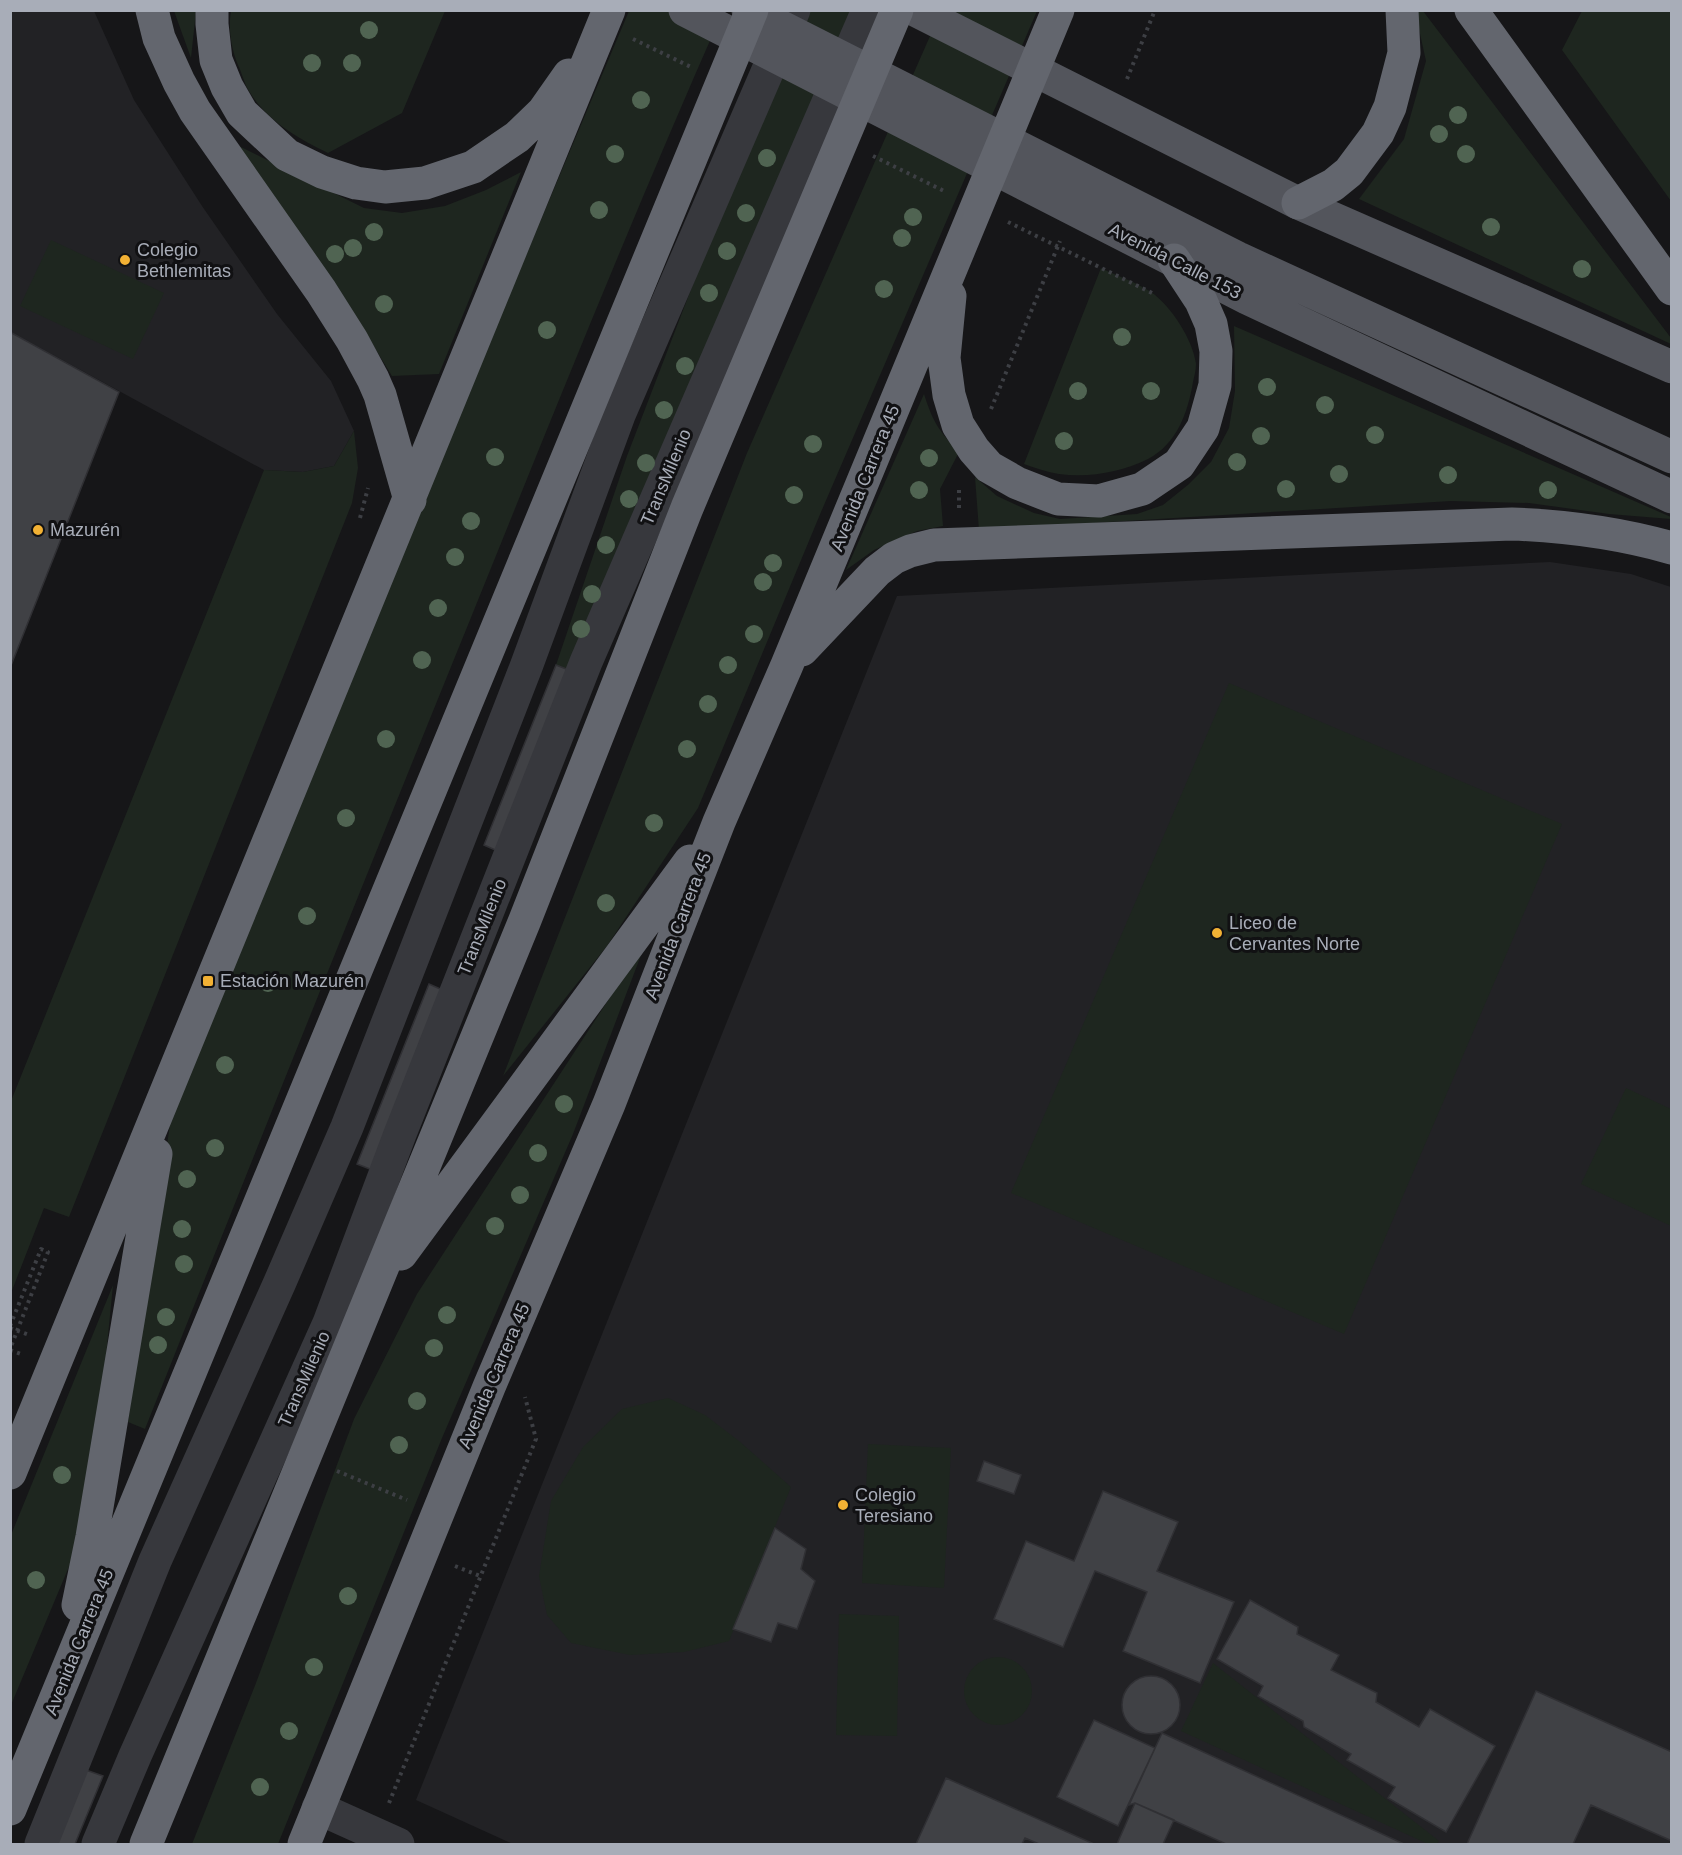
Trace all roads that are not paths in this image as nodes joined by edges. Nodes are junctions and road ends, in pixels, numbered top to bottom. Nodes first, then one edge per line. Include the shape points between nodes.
1 (152, 10) edge
2 (212, 10) edge
3 (685, 10) edge
4 (748, 10) edge
5 (752, 10) edge
6 (794, 10) edge
7 (868, 10) edge
8 (897, 10) edge
9 (915, 10) edge
10 (1058, 10) edge
11 (1402, 10) edge
12 (1471, 10) edge
13 (608, 13) edge
14 (1298, 203) junction
15 (1174, 260) junction
16 (953, 263) junction
17 (1671, 290) edge
18 (1671, 368) edge
19 (1671, 457) edge
20 (1671, 497) edge
21 (410, 500) junction
22 (1671, 548) edge
23 (787, 665) junction
24 (719, 822) junction
25 (166, 1093) junction
26 (370, 1297) junction
27 (10, 1473) edge
28 (65, 1675) junction
29 (318, 1808) junction
30 (10, 1809) edge
31 (41, 1845) edge
32 (98, 1845) edge
33 (146, 1845) edge
34 (304, 1845) edge
35 (398, 1845) edge

1 - 21 highway via 159,38 195,111 321,291 374,379
2 - 13 highway via 216,60 242,113 287,155 322,172 385,187 425,183 473,167 517,137 543,112
3 - 15 main road, Avenida Calle 153
4 - 19 main road, Avenida Calle 153 via 1238,258
5 - 28 highway, Avenida Carrera 45
6 - 31 street via 619,416 526,668 347,1127 155,1561
7 - 32 street, TransMilenio via 586,662 329,1323
8 - 26 highway via 687,508 525,920
9 - 14 main road
10 - 16 highway, Avenida Carrera 45
11 - 14 highway via 1404,53 1390,107 1378,133 1350,172
12 - 17 highway
13 - 21 highway
14 - 18 main road
15 - 16 highway via 1201,301 1216,351 1215,385 1203,428 1179,464 1142,489 1099,501 1058,499 1017,483 989,467 958,425 944,358
15 - 20 main road, Avenida Calle 153
16 - 23 highway, Avenida Carrera 45
21 - 25 highway
22 - 23 highway via 1582,529 1512,524 934,545 910,550 877,571
23 - 24 highway, Avenida Carrera 45
24 - 26 highway
24 - 29 highway, Avenida Carrera 45 via 609,1104
25 - 27 highway
25 - 28 highway via 92,1537
26 - 33 highway
28 - 30 highway, Avenida Carrera 45
29 - 34 highway, Avenida Carrera 45
29 - 35 street

